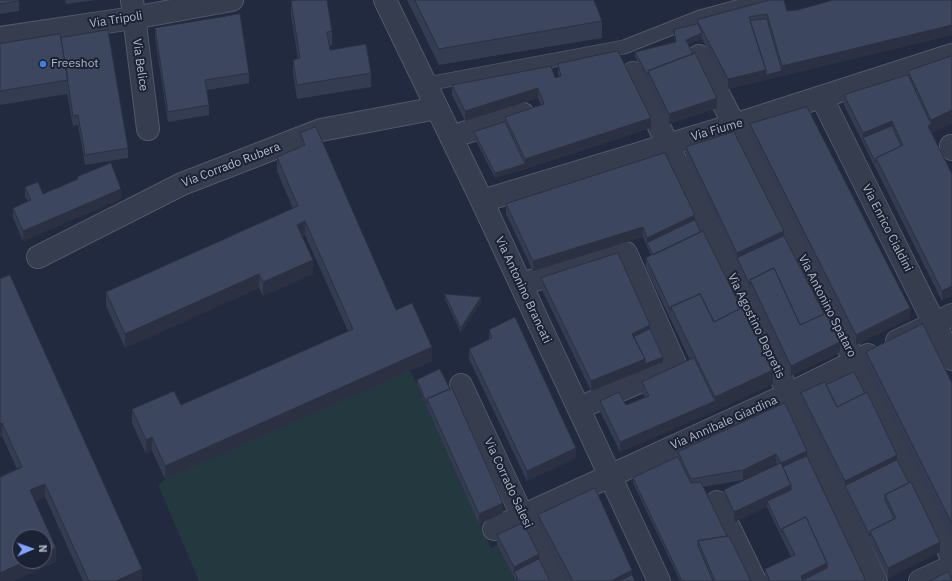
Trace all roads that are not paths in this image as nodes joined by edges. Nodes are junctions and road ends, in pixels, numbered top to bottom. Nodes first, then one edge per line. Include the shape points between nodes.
1 (232, 0) edge
2 (385, 0) edge
3 (763, 0) edge
4 (132, 9) edge
5 (0, 38) edge
6 (952, 55) edge
7 (699, 56) dead end
8 (633, 73) dead end
9 (427, 84) junction
10 (822, 98) junction
11 (437, 108) junction
12 (523, 114) edge
13 (734, 125) junction
14 (148, 129) dead end
15 (451, 137) junction
16 (667, 144) junction
17 (482, 201) junction
18 (38, 257) dead end
19 (521, 284) junction
20 (943, 319) edge
21 (952, 359) edge
22 (855, 361) junction
23 (461, 385) dead end
24 (789, 394) junction
25 (579, 408) junction
26 (609, 475) junction
27 (717, 502) dead end
28 (522, 515) junction
29 (494, 529) dead end
30 (952, 558) edge
31 (952, 566) edge
32 (557, 581) edge
33 (659, 581) edge
34 (755, 581) edge
35 (876, 581) edge
36 (920, 581) edge

1 - 4 street, Via Tripoli
2 - 9 street, Via Antonino Brancati
3 - 9 lane via 700,17 624,47
4 - 5 street, Via Tripoli
4 - 14 street, Via Belice
6 - 10 street, Via Fiume
7 - 13 street, Via Antonino Spataro
8 - 16 street, Via Agostino Depretis
9 - 11 street, Via Antonino Brancati
10 - 13 street, Via Fiume
10 - 20 street, Via Enrico Cialdini
11 - 15 street, Via Antonino Brancati
11 - 18 street, Via Corrado Rubera via 321,130 182,184
12 - 15 street
13 - 16 street, Via Fiume
13 - 22 street, Via Antonino Spataro
15 - 17 street, Via Antonino Brancati
16 - 17 street, Via Fiume
16 - 24 street, Via Agostino Depretis
17 - 19 street, Via Antonino Brancati
19 - 25 street, Via Antonino Brancati
19 - 25 street via 626,253 676,366
20 - 21 street, Via Enrico Cialdini
20 - 22 street, Via Annibale Giardina
22 - 24 street, Via Annibale Giardina
22 - 30 street, Via Antonino Spataro
23 - 28 street, Via Corrado Salesi
24 - 26 street, Via Annibale Giardina
24 - 35 street, Via Agostino Depretis
25 - 26 street, Via Antonino Brancati
26 - 28 street, Via Annibale Giardina
26 - 33 street, Via Antonino Brancati
27 - 34 street
28 - 29 street, Via Annibale Giardina
28 - 32 street, Via Corrado Salesi
31 - 36 street

